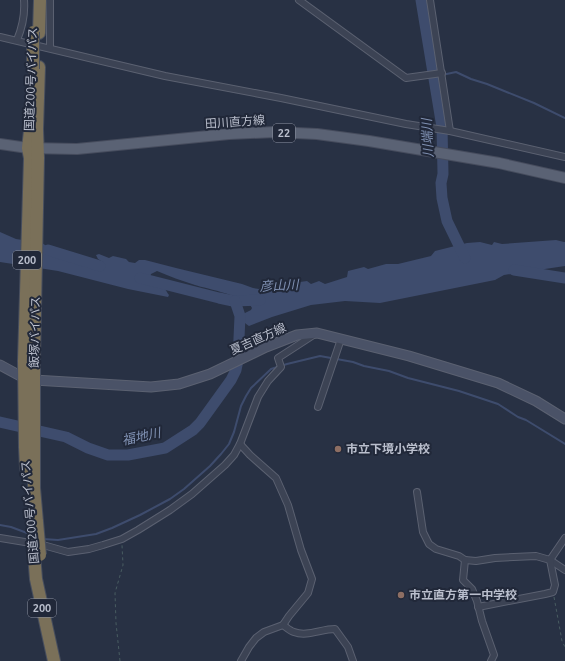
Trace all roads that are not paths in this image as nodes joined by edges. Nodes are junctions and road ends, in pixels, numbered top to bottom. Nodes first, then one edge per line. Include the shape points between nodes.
1 (24, 0) edge
2 (34, 0) edge
3 (40, 0) edge
4 (50, 0) edge
5 (299, 0) edge
6 (430, 0) edge
7 (36, 32) junction
8 (0, 37) edge
9 (17, 40) junction
10 (50, 48) junction
11 (442, 73) junction
12 (450, 131) junction
13 (0, 144) edge
14 (33, 153) junction
15 (565, 157) edge
16 (565, 178) edge
17 (317, 333) junction
18 (341, 339) junction
19 (0, 365) edge
20 (29, 379) junction
21 (318, 407) dead end
22 (565, 419) edge
23 (240, 444) junction
24 (417, 492) dead end
25 (0, 538) edge
26 (565, 538) edge
27 (37, 554) junction
28 (465, 560) junction
29 (550, 560) junction
30 (565, 570) edge
31 (478, 607) junction
32 (283, 625) junction
33 (54, 661) edge
34 (61, 661) edge
35 (241, 661) edge
36 (353, 661) edge
37 (491, 661) edge

1 - 9 street via 25,8
2 - 7 highway, 国道200号バイパス / 200
3 - 7 highway, 200
4 - 10 street
5 - 11 street via 406,78
6 - 11 street
7 - 14 highway, 国道200号バイパス / 200, bridge via 31,129
8 - 9 street
9 - 10 street
10 - 12 street via 165,76
11 - 12 street
12 - 15 street
13 - 14 main road, 田川直方線 / 22
14 - 16 main road, 田川直方線 / 22 via 275,132 317,134 369,141 499,163
14 - 20 highway, 国道200号バイパス / 200
17 - 18 main road, 夏吉直方線
17 - 20 main road, 夏吉直方線 via 297,335 210,374 179,384 151,387
17 - 23 street via 278,358 281,367 258,397
18 - 21 street
18 - 22 main road, 夏吉直方線 via 498,383 536,401
19 - 20 main road, 夏吉直方線
20 - 27 highway, 国道200号バイパス / 200 via 29,447
23 - 25 street via 225,465 192,494 122,539 68,552
23 - 32 street via 276,478 288,505 312,579 308,592
24 - 28 street via 423,532 429,544
26 - 29 street
27 - 33 highway, 国道200号バイパス / 200 via 36,579
27 - 34 highway, 200
28 - 29 street via 536,556
28 - 31 street via 463,580 472,589
29 - 30 street
29 - 31 street via 555,585 553,592
31 - 37 street via 494,655
32 - 35 street via 256,638
32 - 36 street via 301,633 334,629 348,647

